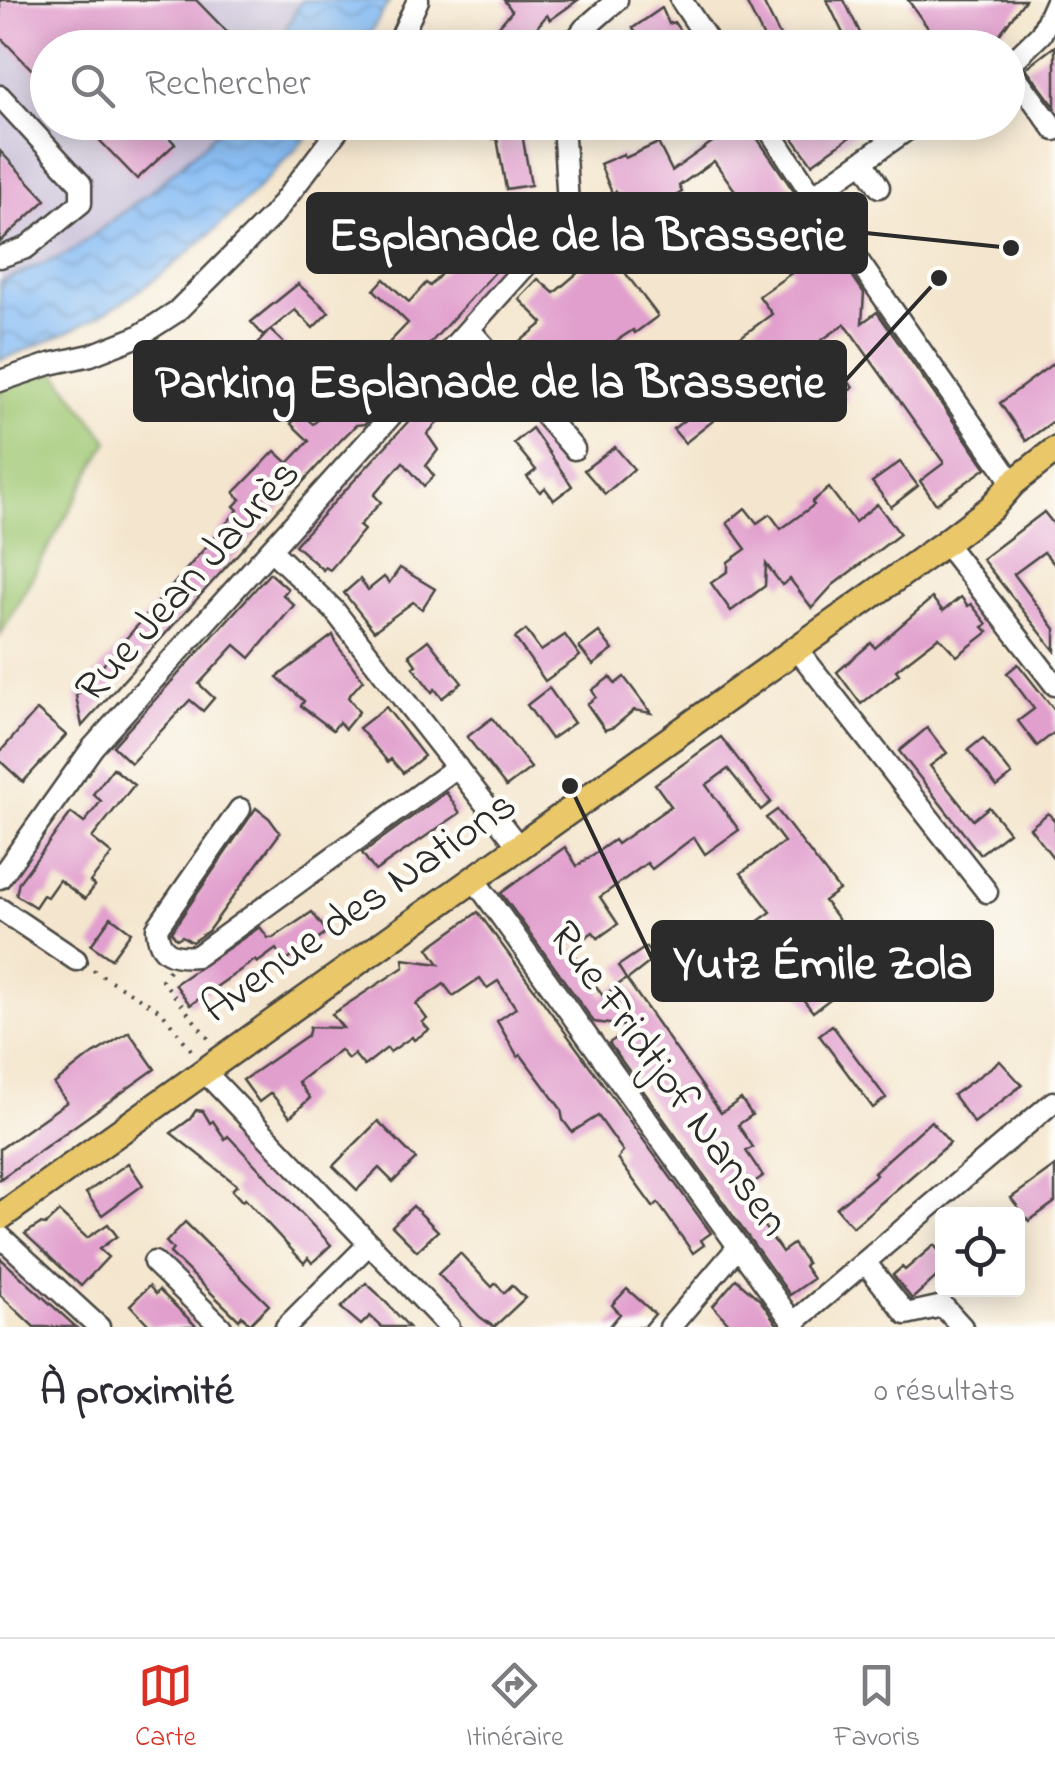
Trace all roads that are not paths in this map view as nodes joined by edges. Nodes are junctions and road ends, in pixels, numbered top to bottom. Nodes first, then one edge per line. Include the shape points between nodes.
1 (418, 0) edge
2 (617, 0) edge
3 (681, 0) edge
4 (1055, 3) edge
5 (404, 30) edge
6 (583, 30) edge
7 (701, 30) edge
8 (1025, 49) edge
9 (1025, 89) edge
10 (0, 96) edge
11 (30, 128) edge
12 (1055, 130) edge
13 (41, 140) edge
14 (330, 140) edge
15 (564, 140) edge
16 (776, 140) edge
17 (893, 140) edge
18 (863, 162) junction
19 (879, 187) dead end
20 (813, 196) junction
21 (0, 257) edge
22 (470, 330) junction
23 (0, 381) edge
24 (574, 449) dead end
25 (1055, 450) edge
26 (1013, 483) junction
27 (945, 544) junction
28 (271, 550) junction
29 (798, 649) junction
30 (1055, 685) edge
31 (457, 767) junction
32 (240, 809) dead end
33 (520, 847) junction
34 (0, 878) edge
35 (474, 879) junction
36 (987, 892) dead end
37 (0, 909) edge
38 (76, 960) road end
39 (213, 1065) junction
40 (1053, 1102) edge
41 (0, 1217) edge
42 (0, 1236) edge
43 (370, 1244) junction
44 (738, 1246) junction
45 (154, 1262) dead end
46 (865, 1262) junction
47 (794, 1325) edge
48 (99, 1327) edge
49 (221, 1327) edge
50 (286, 1327) edge
51 (449, 1327) edge
52 (670, 1327) edge
53 (962, 1327) edge

1 - 5 street
2 - 6 street
3 - 7 street
4 - 8 street
9 - 12 street
10 - 11 street
13 - 21 street via 82,184 81,202 26,248
14 - 23 street via 274,214 176,312 139,336
15 - 22 street, Rue Jean Jaurès via 568,205 532,262
16 - 20 street
17 - 18 street
18 - 19 street
18 - 20 street
20 - 26 street
22 - 24 street
22 - 28 street, Rue Jean Jaurès
25 - 26 main road, Avenue des Nations
26 - 27 main road, Avenue des Nations
27 - 29 main road, Avenue des Nations
27 - 30 street
28 - 31 street via 334,610
28 - 34 street, Rue Jean Jaurès via 93,747
29 - 33 main road, Avenue des Nations
29 - 36 street
31 - 32 street via 197,956 164,951 157,928
31 - 33 street
33 - 35 main road, Avenue des Nations
35 - 39 main road, Avenue des Nations
35 - 44 street, Rue Fridtjof Nansen
37 - 38 street
39 - 41 main road, Avenue des Nations
39 - 43 street
40 - 46 street
42 - 48 street
43 - 50 street
43 - 51 street
44 - 47 street, Rue Fridtjof Nansen
44 - 52 street
45 - 49 street
46 - 47 street
46 - 53 street via 906,1314 943,1306

